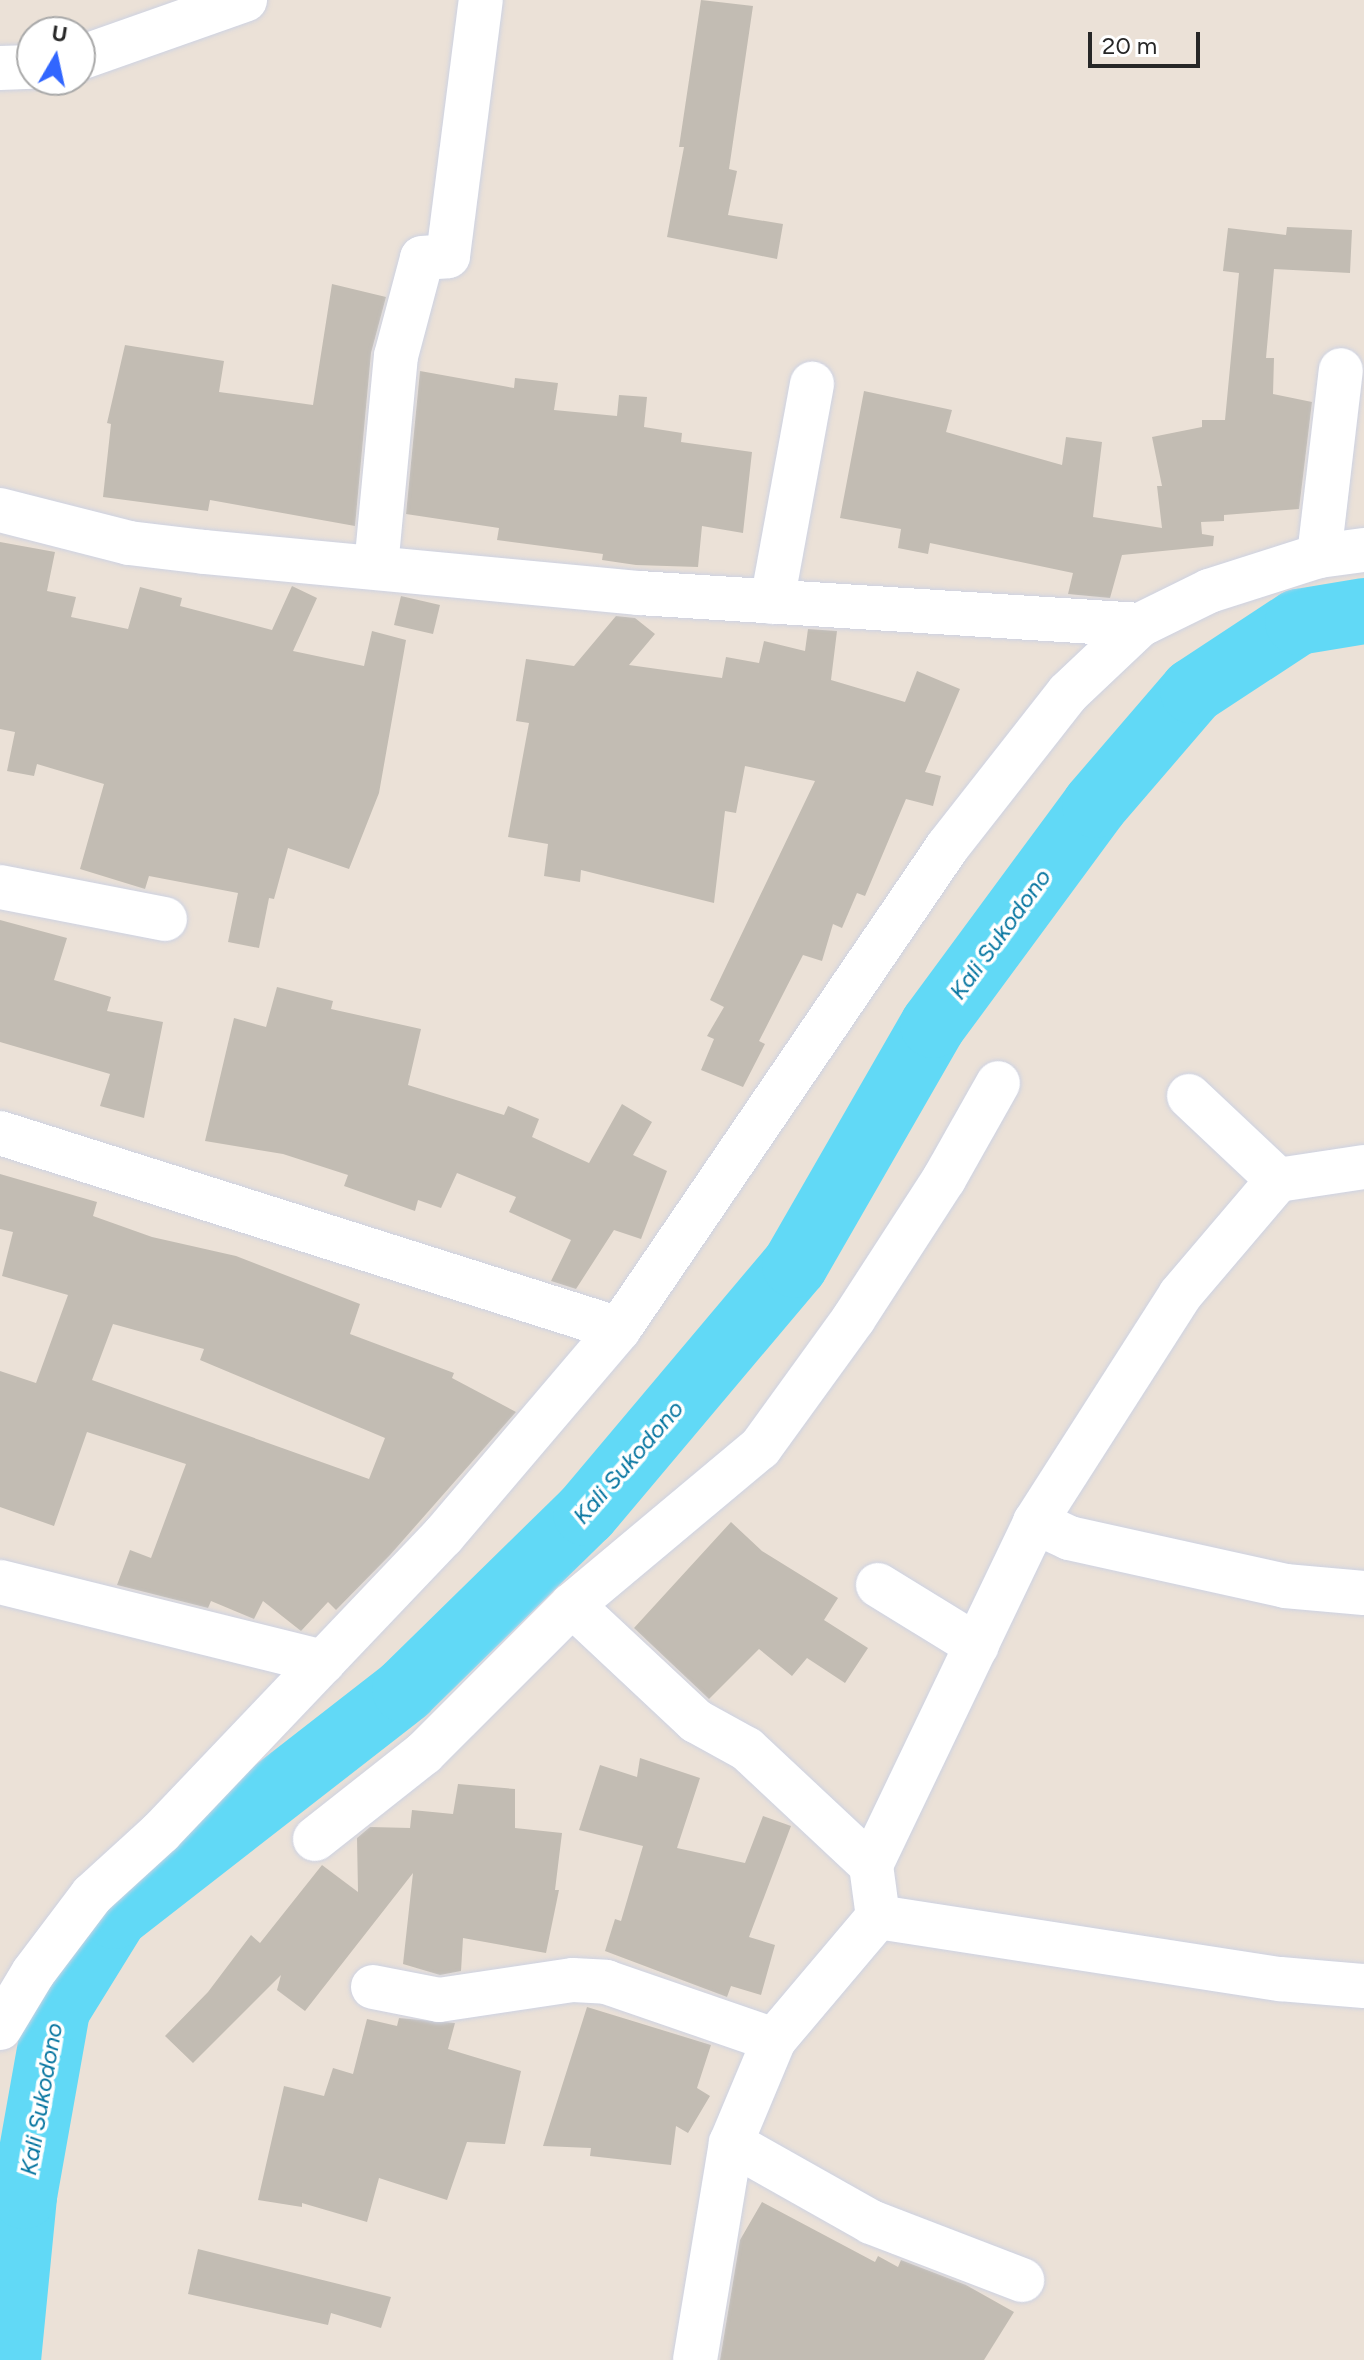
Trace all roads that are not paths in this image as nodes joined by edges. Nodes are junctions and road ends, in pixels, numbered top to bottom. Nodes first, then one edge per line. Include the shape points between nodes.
1 (245, 0) edge
2 (481, 0) edge
3 (96, 52) edge
4 (1341, 370) dead end
5 (812, 384) dead end
6 (0, 510) edge
7 (1364, 550) edge
8 (1319, 556) junction
9 (376, 567) junction
10 (772, 602) junction
11 (1140, 625) junction
12 (0, 887) edge
13 (165, 919) dead end
14 (998, 1083) dead end
15 (1189, 1096) dead end
16 (0, 1133) edge
17 (1364, 1167) edge
18 (1278, 1180) junction
19 (619, 1329) junction
20 (1035, 1522) junction
21 (0, 1582) edge
22 (878, 1585) dead end
23 (1364, 1593) edge
24 (572, 1605) junction
25 (977, 1646) junction
26 (323, 1662) junction
27 (315, 1839) dead end
28 (871, 1865) junction
29 (878, 1917) junction
30 (1364, 1986) edge
31 (373, 1987) dead end
32 (0, 2028) edge
33 (774, 2040) junction
34 (731, 2143) junction
35 (1022, 2280) dead end
36 (695, 2360) edge

1 - 3 street
2 - 9 street via 448,256 422,258 396,356
4 - 8 street
5 - 10 street
6 - 9 street via 129,543
7 - 8 street
8 - 11 street via 1209,591
9 - 10 street
10 - 11 street
11 - 19 street via 1068,693 948,846
12 - 13 street
14 - 24 street via 871,1293 760,1448
15 - 18 street
16 - 19 street
17 - 18 street
18 - 20 street via 1180,1295
19 - 26 street via 443,1536
20 - 23 street via 1069,1538 1285,1586
20 - 25 street
21 - 26 street
22 - 25 street
24 - 27 street via 424,1753
24 - 28 street via 696,1721 747,1749
25 - 28 street
26 - 32 street via 161,1832 92,1895 33,1973
28 - 29 street
29 - 30 street via 1280,1979
29 - 33 street
31 - 33 street via 439,2000 573,1980 606,1982
33 - 34 street
34 - 35 street via 871,2222
34 - 36 street

